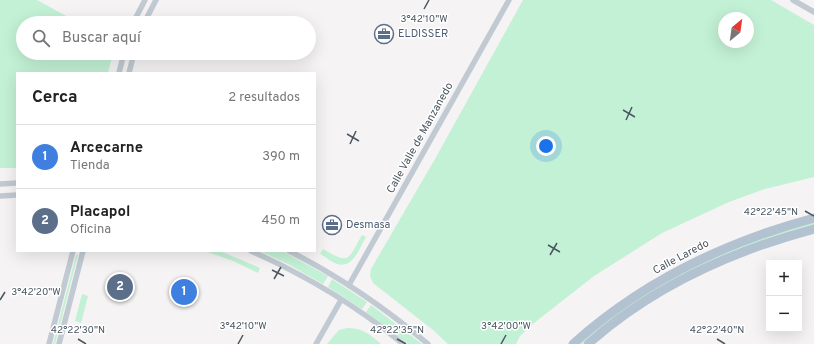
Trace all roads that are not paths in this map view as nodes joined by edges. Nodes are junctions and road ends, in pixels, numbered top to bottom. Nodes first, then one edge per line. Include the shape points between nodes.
1 (145, 0) edge
2 (156, 0) edge
3 (509, 0) edge
4 (794, 0) edge
5 (814, 12) edge
6 (137, 16) edge
7 (148, 16) edge
8 (122, 60) edge
9 (132, 60) edge
10 (119, 72) edge
11 (129, 72) edge
12 (0, 184) edge
13 (16, 184) edge
14 (16, 195) edge
15 (0, 196) edge
16 (814, 218) edge
17 (814, 229) edge
18 (73, 252) edge
19 (83, 252) edge
20 (253, 252) edge
21 (291, 252) edge
22 (349, 285) junction
23 (341, 300) junction
24 (49, 344) edge
25 (59, 344) edge
26 (316, 344) edge
27 (403, 344) edge
28 (428, 344) edge
29 (573, 344) edge
30 (588, 344) edge

1 - 6 street
2 - 7 street
3 - 22 street, Calle Valle de Manzanedo
4 - 5 street
8 - 10 street
9 - 11 street
12 - 13 street
14 - 15 street
16 - 29 main road, Calle Laredo via 741,241 681,269 630,299
17 - 30 main road, Calle Laredo via 754,247 698,271 628,313
18 - 24 street
19 - 25 street
20 - 23 street
21 - 22 street
22 - 28 street
23 - 26 street
23 - 27 street

